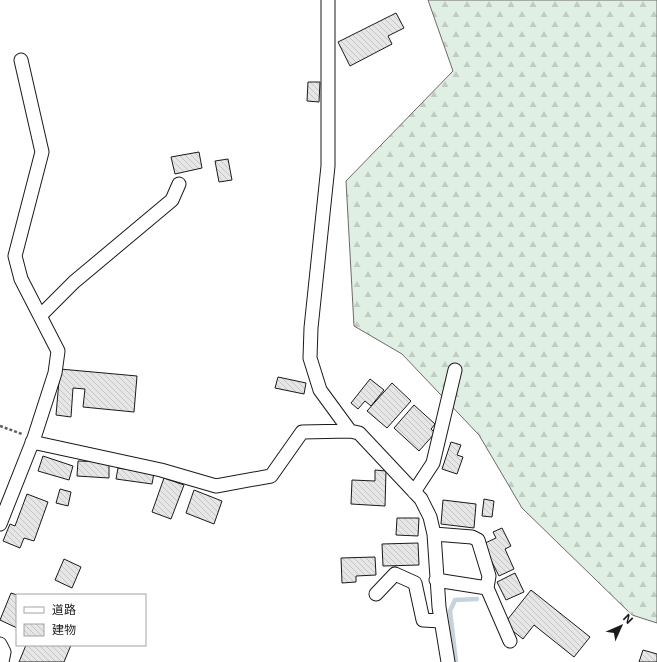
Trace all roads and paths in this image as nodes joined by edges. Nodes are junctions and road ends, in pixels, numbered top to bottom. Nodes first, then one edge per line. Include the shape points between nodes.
1 (328, 0) edge
2 (21, 60) dead end
3 (179, 184) dead end
4 (40, 316) junction
5 (455, 370) dead end
6 (0, 426) edge
7 (350, 431) junction
8 (33, 440) junction
9 (414, 492) junction
10 (0, 524) edge
11 (434, 534) junction
12 (436, 580) junction
13 (487, 588) junction
14 (376, 594) dead end
15 (441, 621) junction
16 (510, 641) dead end
17 (0, 644) edge
18 (2, 662) edge
19 (448, 662) edge

1 - 7 street via 328,166 310,358 320,390
2 - 4 street via 42,152 15,256 21,280
3 - 4 street via 172,200 74,282
4 - 8 street via 58,351 55,373
5 - 9 street via 433,463
6 - 8 path
7 - 8 street via 302,432 271,476 216,486 161,470
7 - 9 street via 358,433
8 - 10 street
9 - 11 street via 421,499 430,517
11 - 12 street
11 - 13 street via 472,537 478,540 489,576
12 - 13 street
12 - 15 street
13 - 16 street
14 - 15 street via 395,574 415,583 423,620
15 - 19 street
17 - 18 street via 4,652

